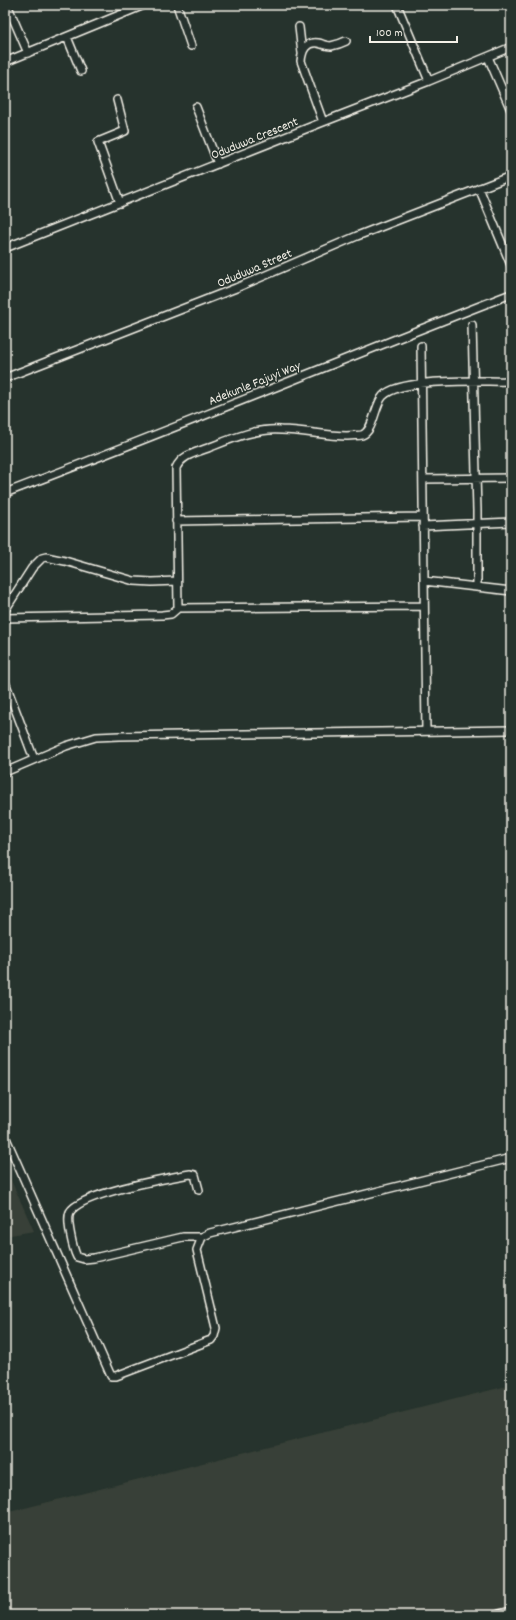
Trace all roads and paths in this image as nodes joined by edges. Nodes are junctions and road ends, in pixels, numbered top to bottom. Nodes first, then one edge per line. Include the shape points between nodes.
1 (144, 5) edge
2 (177, 5) edge
3 (397, 5) edge
4 (9, 9) dead end
5 (299, 27) dead end
6 (67, 37) junction
7 (346, 41) dead end
8 (191, 46) dead end
9 (511, 47) edge
10 (302, 52) junction
11 (28, 53) junction
12 (488, 57) junction
13 (5, 62) edge
14 (81, 71) dead end
15 (429, 82) junction
16 (116, 100) dead end
17 (196, 107) dead end
18 (511, 110) edge
19 (323, 122) junction
20 (218, 164) junction
21 (511, 176) edge
22 (479, 188) junction
23 (120, 203) junction
24 (5, 248) edge
25 (511, 266) edge
26 (511, 294) edge
27 (472, 325) dead end
28 (421, 346) dead end
29 (5, 378) edge
30 (511, 381) edge
31 (474, 382) junction
32 (421, 383) junction
33 (476, 478) junction
34 (511, 478) edge
35 (423, 479) junction
36 (5, 493) edge
37 (423, 518) junction
38 (176, 521) junction
39 (511, 522) edge
40 (477, 523) junction
41 (424, 526) junction
42 (177, 581) junction
43 (424, 581) junction
44 (477, 587) junction
45 (511, 591) edge
46 (424, 606) junction
47 (178, 608) junction
48 (5, 610) edge
49 (5, 618) edge
50 (5, 682) edge
51 (511, 730) edge
52 (426, 731) junction
53 (34, 759) junction
54 (5, 772) edge
55 (5, 1136) edge
56 (511, 1158) edge
57 (199, 1190) dead end
58 (202, 1237) junction
59 (511, 1612) edge
60 (499, 1615) edge

1 - 6 street
2 - 8 street
3 - 15 street
4 - 11 street
5 - 10 street
6 - 11 street
6 - 14 street
7 - 10 street via 331,46 311,44
9 - 12 street, Oduduwa Crescent
10 - 19 street via 302,61
11 - 13 street
12 - 15 street, Oduduwa Crescent
12 - 18 street
15 - 19 street, Oduduwa Crescent
16 - 23 street via 125,131 98,142
17 - 20 street
19 - 20 street, Oduduwa Crescent
20 - 23 street, Oduduwa Crescent
21 - 22 street, Oduduwa Street
22 - 25 street
22 - 29 street, Oduduwa Street via 357,236 236,288
23 - 24 street, Oduduwa Crescent
26 - 36 street, Adekunle Fajuyi Way
27 - 31 street
28 - 32 street
30 - 31 street
31 - 32 street
31 - 33 street
32 - 35 street
32 - 38 street via 388,392 375,412 369,430 363,435 342,436 280,429 261,431 186,456 176,468
33 - 34 street
33 - 35 street
33 - 40 street
35 - 37 street
37 - 38 street
37 - 41 street
38 - 42 street
39 - 40 street
40 - 41 street
40 - 44 street
41 - 43 street
42 - 47 street
42 - 48 street via 134,581 46,557 32,568
43 - 44 street
43 - 46 street
44 - 45 street
46 - 47 street
46 - 52 street
47 - 49 street via 170,614 162,615
50 - 53 street
51 - 52 street
52 - 53 street via 96,737
53 - 54 street
55 - 58 street via 111,1376 123,1375 211,1340 214,1336 216,1323 198,1250
56 - 58 street via 210,1232
57 - 58 street via 197,1178 190,1174 135,1185 103,1194 74,1208 69,1220 74,1251 77,1257 84,1258 94,1258 183,1237
59 - 60 main road

